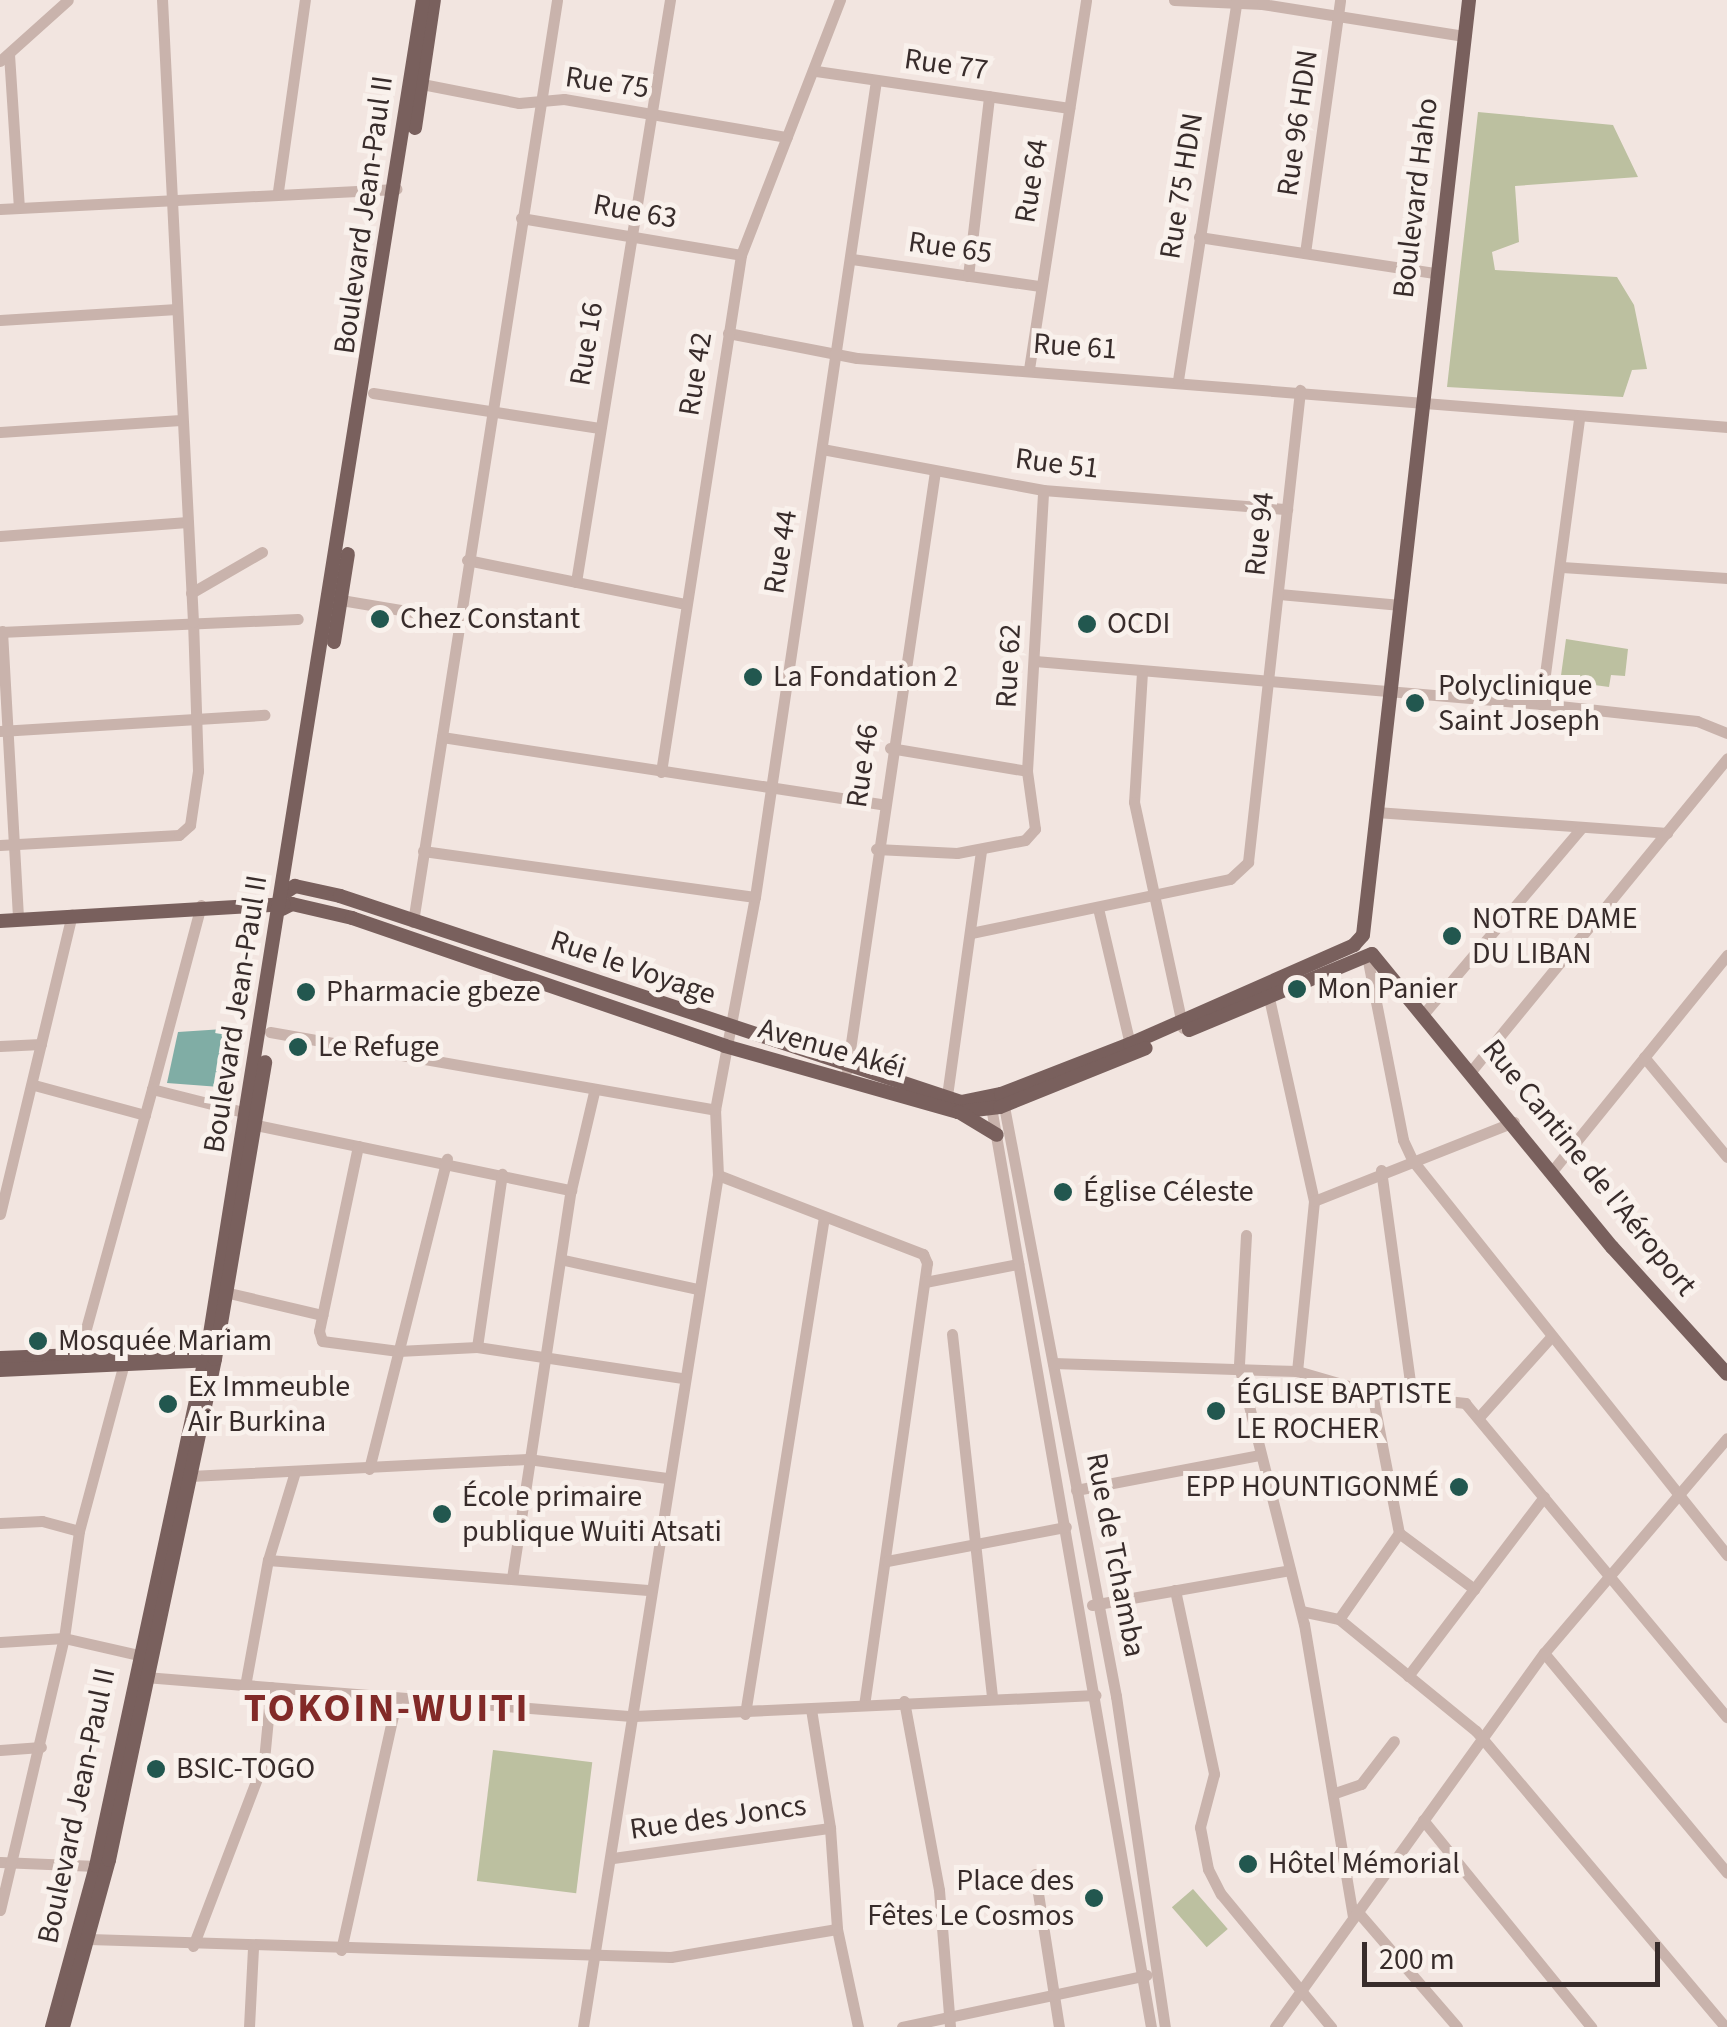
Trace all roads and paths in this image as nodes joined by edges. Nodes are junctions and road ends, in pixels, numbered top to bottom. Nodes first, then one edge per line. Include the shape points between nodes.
1 (68, 0) edge
2 (162, 0) edge
3 (305, 0) edge
4 (423, 0) edge
5 (434, 0) edge
6 (556, 0) edge
7 (670, 0) edge
8 (840, 0) edge
9 (1086, 0) edge
10 (1174, 0) edge
11 (1340, 0) edge
12 (1469, 0) edge
13 (1237, 2) edge
14 (1338, 15) junction
15 (1464, 36) junction
16 (4, 58) edge
17 (816, 71) junction
18 (876, 80) junction
19 (422, 84) junction
20 (989, 96) junction
21 (541, 102) junction
22 (1069, 108) junction
23 (652, 114) junction
24 (787, 137) junction
25 (396, 189) junction
26 (278, 191) junction
27 (170, 199) junction
28 (19, 208) junction
29 (0, 209) edge
30 (521, 218) junction
31 (630, 237) junction
32 (1199, 237) junction
33 (1305, 253) junction
34 (741, 255) junction
35 (852, 259) junction
36 (1434, 273) junction
37 (968, 276) junction
38 (1040, 286) junction
39 (173, 309) junction
40 (0, 320) edge
41 (728, 333) junction
42 (836, 353) junction
43 (1029, 369) junction
44 (1178, 380) junction
45 (1300, 390) junction
46 (373, 393) junction
47 (1421, 404) junction
48 (494, 413) junction
49 (1579, 418) junction
50 (181, 420) junction
51 (1727, 427) edge
52 (599, 428) junction
53 (0, 432) edge
54 (822, 449) junction
55 (936, 471) junction
56 (1043, 490) junction
57 (1288, 508) junction
58 (187, 522) junction
59 (0, 536) edge
60 (262, 552) dead end
61 (467, 560) junction
62 (1562, 567) junction
63 (1727, 578) edge
64 (576, 582) junction
65 (191, 593) junction
66 (1279, 594) junction
67 (341, 600) junction
68 (684, 604) junction
69 (1401, 605) junction
70 (298, 619) dead end
71 (455, 619) junction
72 (193, 620) junction
73 (1, 632) edge
74 (1035, 662) junction
75 (1142, 672) junction
76 (1270, 682) junction
77 (1390, 694) junction
78 (1542, 704) junction
79 (266, 716) dead end
80 (196, 718) junction
81 (3, 731) edge
82 (1727, 733) edge
83 (442, 737) junction
84 (890, 748) junction
85 (1727, 758) edge
86 (1027, 771) junction
87 (661, 772) junction
88 (771, 786) junction
89 (882, 804) junction
90 (1376, 812) junction
91 (1582, 827) junction
92 (1666, 833) junction
93 (7, 844) edge
94 (876, 849) junction
95 (981, 850) junction
96 (423, 851) junction
97 (755, 897) junction
98 (1152, 897) junction
99 (288, 899) junction
100 (201, 906) junction
101 (1098, 908) junction
102 (72, 916) junction
103 (18, 920) junction
104 (0, 921) edge
105 (413, 922) junction
106 (972, 933) junction
107 (1363, 949) junction
108 (1727, 955) edge
109 (1267, 990) junction
110 (1426, 1012) junction
111 (1183, 1027) junction
112 (270, 1032) junction
113 (728, 1038) junction
114 (41, 1044) junction
115 (1130, 1044) junction
116 (0, 1046) edge
117 (1644, 1057) junction
118 (1472, 1070) junction
119 (846, 1076) junction
120 (34, 1086) junction
121 (152, 1089) junction
122 (594, 1092) junction
123 (997, 1102) junction
124 (950, 1107) junction
125 (716, 1110) junction
126 (145, 1115) junction
127 (252, 1119) junction
128 (1514, 1122) junction
129 (997, 1135) junction
130 (358, 1146) junction
131 (1727, 1157) edge
132 (447, 1159) junction
133 (1413, 1160) junction
134 (1381, 1170) junction
135 (1553, 1170) junction
136 (502, 1174) junction
137 (718, 1175) junction
138 (571, 1190) junction
139 (1314, 1201) junction
140 (0, 1214) edge
141 (824, 1217) junction
142 (1246, 1235) dead end
143 (564, 1260) junction
144 (1018, 1264) junction
145 (925, 1282) junction
146 (696, 1289) junction
147 (228, 1293) junction
148 (322, 1314) junction
149 (952, 1334) dead end
150 (1549, 1339) junction
151 (477, 1346) junction
152 (398, 1352) junction
153 (79, 1354) junction
154 (178, 1354) junction
155 (544, 1355) junction
156 (209, 1356) junction
157 (125, 1357) junction
158 (0, 1358) edge
159 (1036, 1363) junction
160 (1056, 1363) junction
161 (1239, 1366) junction
162 (0, 1370) edge
163 (1297, 1371) junction
164 (1727, 1374) edge
165 (683, 1378) junction
166 (1372, 1393) junction
167 (1412, 1396) junction
168 (1480, 1416) junction
169 (1727, 1438) edge
170 (1259, 1455) junction
171 (528, 1459) junction
172 (369, 1468) junction
173 (294, 1475) junction
174 (190, 1476) junction
175 (667, 1478) junction
176 (1076, 1490) junction
177 (1677, 1494) junction
178 (1544, 1496) junction
179 (0, 1523) edge
180 (1066, 1528) junction
181 (79, 1530) junction
182 (1398, 1533) junction
183 (970, 1543) junction
184 (1727, 1556) edge
185 (268, 1560) junction
186 (887, 1560) junction
187 (1290, 1570) junction
188 (1608, 1574) junction
189 (512, 1578) junction
190 (1474, 1588) junction
191 (648, 1590) junction
192 (1175, 1590) junction
193 (1083, 1605) junction
194 (1098, 1605) junction
195 (1300, 1612) junction
196 (1339, 1619) junction
197 (64, 1638) junction
198 (0, 1642) edge
199 (1544, 1653) junction
200 (138, 1655) junction
201 (1408, 1676) junction
202 (145, 1677) junction
203 (245, 1686) junction
204 (271, 1688) junction
205 (1096, 1695) junction
206 (396, 1698) junction
207 (992, 1698) junction
208 (904, 1702) junction
209 (864, 1704) junction
210 (811, 1709) junction
211 (745, 1714) junction
212 (634, 1716) junction
213 (1727, 1718) edge
214 (1394, 1741) dead end
215 (1483, 1744) junction
216 (41, 1747) junction
217 (0, 1750) edge
218 (1335, 1792) junction
219 (1424, 1820) junction
220 (830, 1828) junction
221 (614, 1858) junction
222 (16, 1860) junction
223 (0, 1862) edge
224 (96, 1866) junction
225 (1727, 1873) edge
226 (1035, 1874) dead end
227 (0, 1910) edge
228 (1355, 1914) junction
229 (836, 1929) junction
230 (89, 1939) junction
231 (193, 1946) junction
232 (253, 1948) junction
233 (341, 1950) junction
234 (598, 1957) junction
235 (1157, 1973) junction
236 (1143, 1976) junction
237 (1302, 1991) junction
238 (1054, 1992) junction
239 (948, 2013) junction
240 (52, 2027) edge
241 (63, 2027) edge
242 (250, 2027) edge
243 (583, 2027) edge
244 (858, 2027) edge
245 (902, 2027) edge
246 (950, 2027) edge
247 (1060, 2027) edge
248 (1151, 2027) edge
249 (1166, 2027) edge
250 (1275, 2027) edge
251 (1331, 2027) edge
252 (1457, 2027) edge
253 (1591, 2027) edge
254 (1726, 2027) edge

1 - 16 street
2 - 27 street
3 - 26 street
4 - 25 main road, Boulevard Jean-Paul II
5 - 19 main road, Boulevard Jean-Paul II
6 - 21 street
7 - 23 street, Rue 16
8 - 17 street, Rue 42
9 - 22 street, Rue 64
10 - 13 street
11 - 14 street, Rue 96 HDN
12 - 15 main road, Boulevard Haho
13 - 14 street
13 - 32 street, Rue 75 HDN
14 - 15 street
14 - 33 street, Rue 96 HDN
15 - 36 main road, Boulevard Haho
16 - 28 street
17 - 18 street, Rue 77
17 - 24 street, Rue 42
18 - 20 street, Rue 77
18 - 35 street, Rue 44
19 - 21 street, Rue 75
19 - 46 main road, Boulevard Jean-Paul II
20 - 22 street, Rue 77
20 - 37 street
21 - 23 street, Rue 75 via 564,99
21 - 30 street
22 - 38 street, Rue 64
23 - 24 street, Rue 75
23 - 31 street, Rue 16
24 - 34 street, Rue 42
25 - 26 street
25 - 99 main road, Boulevard Jean-Paul II
26 - 27 street
27 - 28 street
27 - 39 street
28 - 29 street
30 - 31 street, Rue 63
30 - 48 street
31 - 34 street, Rue 63
31 - 52 street, Rue 16
32 - 33 street
32 - 44 street, Rue 75 HDN
33 - 36 street
34 - 41 street, Rue 42
35 - 37 street, Rue 65
35 - 42 street, Rue 44
36 - 47 main road, Boulevard Haho
37 - 38 street, Rue 65
38 - 43 street, Rue 64
39 - 40 street
39 - 50 street
41 - 42 street, Rue 61
41 - 68 street, Rue 42
42 - 43 street, Rue 61
42 - 54 street, Rue 44
43 - 44 street, Rue 61
44 - 45 street, Rue 61
45 - 47 street, Rue 61
45 - 57 street, Rue 94
46 - 48 street
46 - 67 main road, Boulevard Jean-Paul II
47 - 49 street, Rue 61
47 - 69 main road, Boulevard Haho
48 - 52 street
48 - 61 street
49 - 51 street, Rue 61
49 - 62 street
50 - 53 street
50 - 58 street
52 - 64 street, Rue 16
54 - 55 street, Rue 51
54 - 88 street, Rue 44
55 - 56 street, Rue 51
55 - 84 street, Rue 46
56 - 57 street, Rue 51
56 - 74 street, Rue 62
57 - 66 street, Rue 94
58 - 59 street
58 - 65 street
60 - 65 street
61 - 64 street
61 - 71 street
62 - 63 street
62 - 78 street
64 - 68 street
65 - 72 street
66 - 69 street
66 - 76 street, Rue 94
67 - 71 street
67 - 99 main road, Boulevard Jean-Paul II
68 - 87 street, Rue 42
69 - 77 main road, Boulevard Haho
70 - 72 street
71 - 83 street
72 - 73 street
72 - 80 street
73 - 81 street
74 - 75 street
74 - 86 street, Rue 62
75 - 76 street
75 - 98 street via 1134,802
76 - 77 street
76 - 98 street, Rue 94 via 1248,862 1230,879
77 - 78 street
77 - 90 main road, Boulevard Haho
78 - 82 street via 1697,721
79 - 80 street
80 - 81 street
80 - 93 street via 198,770 185,832
81 - 93 street
83 - 87 street
83 - 96 street
84 - 86 street
84 - 89 street, Rue 46
85 - 92 street
86 - 95 street, Rue 62 via 1036,822 1025,840
87 - 88 street
88 - 89 street
88 - 97 street, Rue 44
89 - 94 street, Rue 46
90 - 91 street
90 - 107 main road, Boulevard Haho
91 - 92 street
91 - 110 street
92 - 118 street
93 - 103 street
94 - 95 street
94 - 119 street, Rue 46
95 - 106 street
96 - 97 street
96 - 105 street
97 - 113 street, Rue 44
98 - 101 street, Rue 94
98 - 111 street
99 - 100 main road, Avenue Akéi
99 - 105 main road, Rue le Voyage
99 - 112 main road, Boulevard Jean-Paul II
99 - 113 main road, Avenue Akéi
99 - 127 main road, Boulevard Jean-Paul II
100 - 102 main road, Avenue Akéi
100 - 121 street
101 - 106 street, Rue 94
101 - 115 street
102 - 103 main road, Avenue Akéi
102 - 114 street
103 - 104 main road, Avenue Akéi
105 - 113 main road, Rue le Voyage
106 - 124 street
107 - 109 main road, Rue le Voyage
107 - 110 main road, Rue Cantine de l'Aéroport
107 - 133 street via 1403,1140
108 - 117 street
109 - 111 main road, Rue le Voyage
109 - 139 street
110 - 118 main road, Rue Cantine de l'Aéroport
111 - 115 main road, Rue le Voyage
111 - 123 main road
112 - 122 street
112 - 127 main road, Boulevard Jean-Paul II
113 - 119 main road, Rue le Voyage
113 - 125 street, Rue 44
114 - 116 street
114 - 120 street
115 - 123 main road, Rue le Voyage
117 - 131 street
117 - 135 street
118 - 128 main road, Rue Cantine de l'Aéroport
119 - 124 main road, Rue le Voyage
120 - 126 street
120 - 140 street
121 - 126 street
121 - 127 street
122 - 125 street
122 - 138 street
123 - 124 main road, Rue le Voyage
123 - 129 street, Rue de Tchamba
123 - 160 street, Rue de Tchamba
124 - 129 main road
125 - 137 street, Rue 44
126 - 153 street
127 - 130 street
127 - 147 main road, Boulevard Jean-Paul II
127 - 156 main road, Boulevard Jean-Paul II
128 - 133 street
128 - 135 main road, Rue Cantine de l'Aéroport
129 - 144 street, Rue de Tchamba
130 - 132 street
130 - 148 street
132 - 136 street
132 - 152 street
133 - 134 street
133 - 150 street
134 - 139 street
134 - 167 street
135 - 164 main road, Rue Cantine de l'Aéroport
136 - 138 street
136 - 151 street
137 - 141 street
137 - 146 street, Rue 44
138 - 143 street
139 - 163 street
141 - 145 street via 922,1254
141 - 211 street
142 - 161 street
143 - 146 street
143 - 155 street
144 - 145 street
144 - 159 street, Rue de Tchamba
145 - 186 street
146 - 165 street, Rue 44
147 - 148 street
147 - 156 main road, Boulevard Jean-Paul II
148 - 152 street via 318,1334 325,1343
149 - 183 street
150 - 168 street
150 - 177 street
151 - 152 street
151 - 155 street
152 - 172 street
153 - 157 main road
153 - 158 main road
154 - 156 main road
154 - 156 main road
154 - 157 main road
155 - 165 street
155 - 171 street
156 - 174 main road, Boulevard Jean-Paul II
156 - 200 main road, Boulevard Jean-Paul II
157 - 162 main road
157 - 181 street
159 - 160 street
159 - 180 street, Rue de Tchamba
160 - 161 street
160 - 176 street, Rue de Tchamba
161 - 163 street
161 - 170 street
163 - 166 street
165 - 175 street, Rue 44
166 - 167 street
166 - 182 street
167 - 168 street via 1466,1403
168 - 178 street
169 - 177 street
170 - 176 street
170 - 187 street
171 - 172 street
171 - 175 street
171 - 189 street
172 - 173 street
173 - 174 street
173 - 185 street
174 - 202 main road, Boulevard Jean-Paul II
175 - 191 street, Rue 44
176 - 194 street, Rue de Tchamba
177 - 184 street
177 - 188 street
178 - 188 street
178 - 190 street
179 - 181 street via 42,1521
180 - 183 street
180 - 193 street, Rue de Tchamba
181 - 197 street
182 - 190 street
182 - 196 street
183 - 186 street
183 - 207 street
185 - 189 street
185 - 203 street
186 - 209 street
187 - 192 street
187 - 195 street
188 - 199 street
188 - 213 street
189 - 191 street
190 - 201 street
191 - 212 street, Rue 44
192 - 194 street
192 - 237 street via 1214,1774 1200,1827 1208,1869 1220,1894
193 - 194 street
193 - 205 street, Rue de Tchamba
194 - 235 street, Rue de Tchamba
195 - 196 street
195 - 218 street
196 - 201 street
197 - 198 street
197 - 200 street
197 - 216 street
199 - 215 street
199 - 225 street
200 - 224 main road, Boulevard Jean-Paul II
201 - 215 street
202 - 203 street
202 - 230 main road, Boulevard Jean-Paul II
203 - 204 street
204 - 206 street
204 - 231 street via 264,1760
205 - 207 street
205 - 236 street, Rue de Tchamba
206 - 212 street
206 - 233 street
207 - 208 street
208 - 209 street
208 - 239 street via 939,1890
209 - 210 street
210 - 211 street
210 - 220 street
211 - 212 street
212 - 221 street, Rue 44
214 - 218 street via 1360,1784
215 - 219 street
215 - 254 street
216 - 217 street
216 - 222 street
218 - 228 street
219 - 228 street
219 - 253 street
220 - 221 street, Rue des Joncs
220 - 229 street
221 - 234 street, Rue 44
222 - 223 street
222 - 224 street
222 - 227 street
224 - 240 main road, Boulevard Jean-Paul II
226 - 238 street
228 - 237 street
228 - 252 street
229 - 234 street via 721,1952
229 - 244 street
230 - 231 street
230 - 241 main road, Boulevard Jean-Paul II
231 - 232 street
232 - 233 street
232 - 242 street
233 - 234 street
234 - 243 street, Rue 44
235 - 236 street
235 - 249 street, Rue de Tchamba
236 - 238 street
236 - 248 street, Rue de Tchamba
237 - 250 street
237 - 251 street
238 - 239 street
238 - 247 street
239 - 245 street
239 - 246 street

